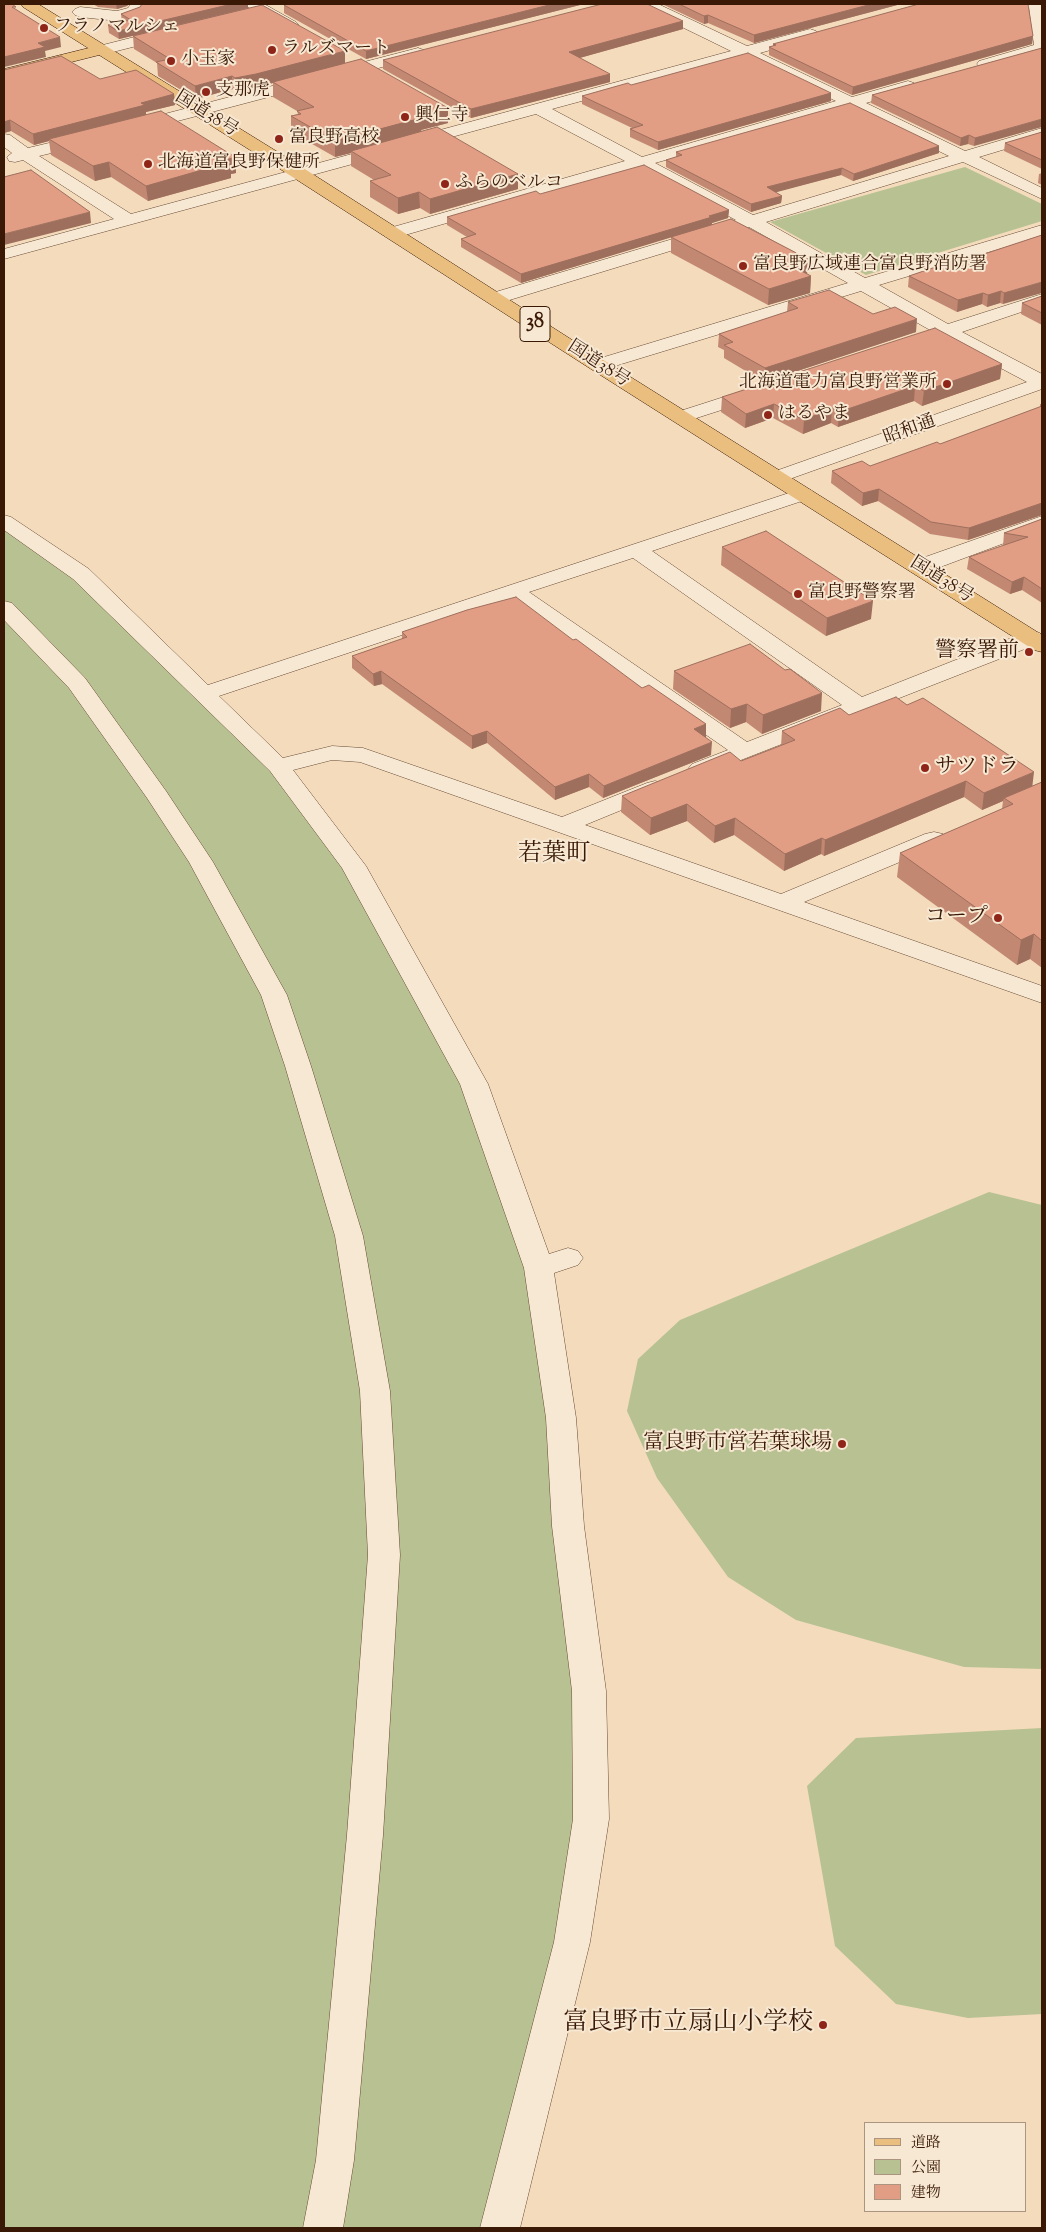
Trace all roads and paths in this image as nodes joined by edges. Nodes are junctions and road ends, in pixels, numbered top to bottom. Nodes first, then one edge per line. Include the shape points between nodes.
1 (28, 4) edge
2 (138, 4) edge
3 (646, 4) edge
4 (1034, 4) edge
5 (290, 5) edge
6 (259, 7) edge
7 (79, 8) edge
8 (239, 17) edge
9 (52, 20) junction
10 (181, 31) edge
11 (302, 31) edge
12 (821, 31) edge
13 (1042, 48) edge
14 (101, 50) junction
15 (430, 50) edge
16 (746, 51) junction
17 (348, 57) dead end
18 (365, 66) junction
19 (965, 70) edge
20 (4, 74) edge
21 (381, 76) edge
22 (927, 80) edge
23 (850, 102) junction
24 (539, 109) junction
25 (199, 111) junction
26 (454, 118) dead end
27 (471, 127) junction
28 (122, 130) edge
29 (1042, 133) edge
30 (103, 135) edge
31 (4, 139) edge
32 (25, 154) junction
33 (963, 157) junction
34 (4, 160) edge
35 (640, 162) junction
36 (300, 173) junction
37 (1042, 194) edge
38 (128, 220) junction
39 (753, 222) junction
40 (1042, 230) edge
41 (392, 233) junction
42 (4, 254) edge
43 (862, 284) junction
44 (496, 298) junction
45 (1042, 299) edge
46 (946, 331) junction
47 (918, 340) edge
48 (598, 365) junction
49 (1042, 382) edge
50 (776, 386) edge
51 (681, 417) junction
52 (777, 477) junction
53 (804, 494) junction
54 (4, 521) edge
55 (1042, 522) edge
56 (636, 550) junction
57 (919, 567) junction
58 (513, 591) junction
59 (4, 608) edge
60 (1037, 641) edge
61 (202, 694) junction
62 (859, 706) junction
63 (745, 751) junction
64 (278, 766) junction
65 (562, 826) junction
66 (952, 832) edge
67 (781, 903) junction
68 (1042, 995) edge
69 (568, 1258) dead end
70 (539, 1268) junction
71 (323, 2228) edge
72 (500, 2228) edge

1 - 9 main road, 国道38号 / 38
2 - 7 street via 134,11 118,16
3 - 16 street
4 - 13 street
5 - 6 street
6 - 8 street
6 - 11 street
7 - 9 street
9 - 14 main road, 国道38号 / 38
10 - 14 street
12 - 16 street
13 - 19 street
14 - 20 main road
14 - 25 main road, 国道38号 / 38
15 - 18 street
16 - 23 street
16 - 24 street
17 - 18 street
18 - 21 street
18 - 25 street
22 - 23 street
23 - 33 street
23 - 35 street
24 - 27 street
24 - 35 street
25 - 28 street
25 - 36 main road, 国道38号 / 38
26 - 27 street
27 - 36 street
29 - 33 street
30 - 32 street
31 - 32 street
32 - 34 street
32 - 38 street
33 - 37 street
33 - 39 street
35 - 39 street
35 - 41 street
36 - 38 street
36 - 41 main road, 国道38号 / 38
38 - 42 street
39 - 43 street
39 - 44 street
40 - 43 street
41 - 44 main road, 国道38号 / 38
43 - 46 street
43 - 48 street
44 - 48 main road, 国道38号 / 38
45 - 46 street
46 - 47 street
46 - 49 street
48 - 51 main road, 国道38号 / 38
49 - 52 street, 昭和通
50 - 51 street
51 - 52 main road, 国道38号 / 38
52 - 53 main road, 国道38号 / 38
53 - 56 street
53 - 57 main road, 国道38号 / 38
54 - 61 street via 81,574
55 - 57 street
56 - 58 street
56 - 62 street
57 - 60 main road, 国道38号 / 38
58 - 61 street
58 - 63 street
59 - 71 street via 77,683 158,796 200,862 274,996 349,1236 375,1392 384,1555 365,1836 335,2160
60 - 62 street
61 - 64 street
62 - 63 street
63 - 65 street
64 - 65 street via 332,753 363,755
64 - 70 street via 354,866 474,1084
65 - 67 street
66 - 67 street
67 - 68 street
69 - 70 street
70 - 72 street via 561,1418 568,1526 589,1691 590,1818 572,1942

